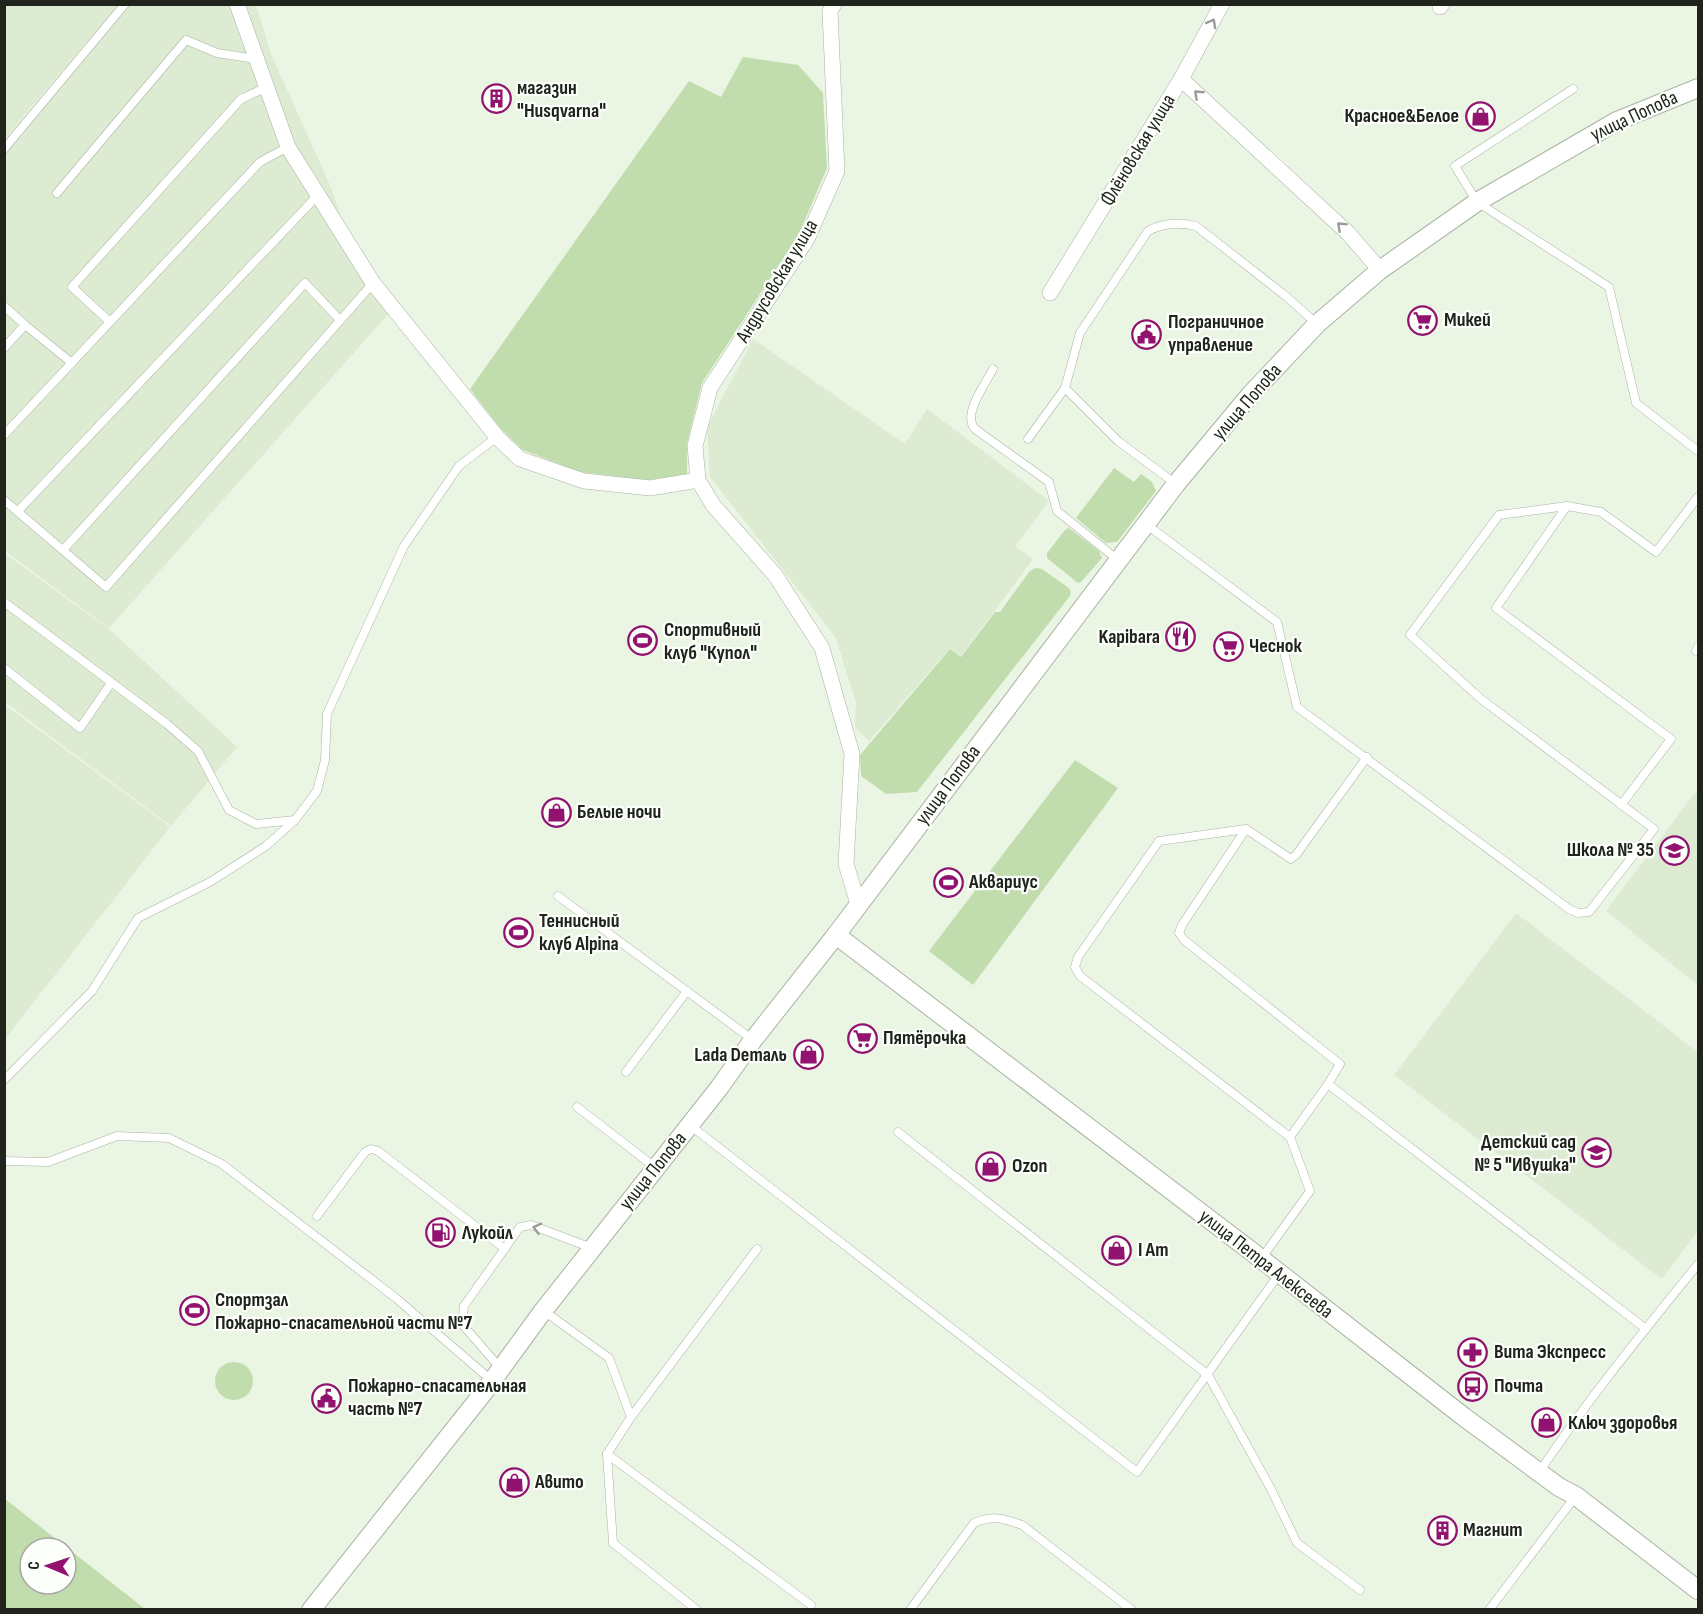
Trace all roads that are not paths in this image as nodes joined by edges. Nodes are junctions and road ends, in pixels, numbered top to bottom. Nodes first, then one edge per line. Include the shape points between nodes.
1 (125, 4) edge
2 (237, 4) edge
3 (834, 4) edge
4 (1222, 4) edge
5 (256, 58) junction
6 (1181, 79) junction
7 (267, 87) junction
8 (1698, 88) edge
9 (1574, 89) dead end
10 (288, 147) junction
11 (4, 149) edge
12 (57, 193) dead end
13 (318, 195) junction
14 (1477, 202) junction
15 (1380, 270) junction
16 (373, 283) junction
17 (1050, 293) dead end
18 (4, 306) edge
19 (340, 320) junction
20 (110, 322) junction
21 (1317, 324) junction
22 (25, 325) junction
23 (4, 348) edge
24 (72, 363) junction
25 (993, 369) dead end
26 (1065, 388) junction
27 (4, 435) edge
28 (497, 437) junction
29 (1028, 439) dead end
30 (1698, 451) edge
31 (698, 480) junction
32 (1176, 484) junction
33 (1698, 497) edge
34 (4, 500) edge
35 (1568, 506) junction
36 (18, 511) junction
37 (1147, 525) junction
38 (63, 550) junction
39 (1118, 560) junction
40 (4, 602) edge
41 (4, 668) edge
42 (111, 683) junction
43 (1367, 757) junction
44 (1621, 805) junction
45 (295, 820) junction
46 (1246, 829) junction
47 (558, 896) dead end
48 (858, 904) junction
49 (836, 935) junction
50 (687, 990) junction
51 (753, 1040) junction
52 (626, 1072) dead end
53 (4, 1080) edge
54 (1328, 1084) junction
55 (577, 1107) dead end
56 (690, 1125) junction
57 (898, 1132) dead end
58 (1290, 1137) junction
59 (4, 1161) edge
60 (656, 1168) junction
61 (317, 1216) dead end
62 (592, 1248) junction
63 (505, 1249) junction
64 (757, 1249) dead end
65 (1261, 1259) junction
66 (1698, 1264) edge
67 (1279, 1274) junction
68 (543, 1311) junction
69 (1646, 1329) junction
70 (497, 1375) junction
71 (1208, 1375) junction
72 (631, 1418) junction
73 (607, 1454) junction
74 (1539, 1473) junction
75 (1576, 1496) junction
76 (1360, 1590) dead end
77 (1698, 1590) edge
78 (811, 1605) dead end
79 (311, 1610) edge
80 (697, 1610) edge
81 (910, 1610) edge
82 (1132, 1610) edge
83 (1489, 1610) edge

1 - 11 lane
2 - 5 street
3 - 31 street, Андрусовская улица via 830,11 837,171 807,239 710,388 695,446
6 -> 4 street, Флёновская улица
5 - 7 street
5 - 12 lane via 217,53 186,40
15 -> 6 street via 1348,233
6 - 17 street, Флёновская улица
7 - 10 street
7 - 20 lane via 241,99 72,287
8 - 14 street, улица Попова via 1617,121
9 - 14 lane via 1455,166
10 - 13 street
10 - 20 lane via 260,162
13 - 16 street
13 - 36 lane
14 - 15 street, улица Попова
14 - 30 lane via 1609,287 1636,403
15 - 21 street, улица Попова
16 - 19 lane
16 - 28 street
18 - 22 lane
19 - 38 lane via 305,283
19 - 38 lane via 106,587
20 - 24 lane
21 - 26 lane via 1196,226 1157,226 1149,231 1080,333
21 - 32 street, улица Попова via 1251,394
22 - 23 lane
22 - 24 lane
24 - 27 lane
25 - 39 lane via 969,414 970,424 1049,482 1057,511
26 - 29 lane
26 - 32 lane via 1118,441
28 - 31 street via 520,459 584,481 650,488
28 - 45 lane via 459,466 404,546 327,714 325,760 317,791
31 - 48 street via 713,505 775,575 822,648 852,754 846,864
32 - 37 street, улица Попова
33 - 35 lane via 1656,552 1601,512
34 - 36 lane
35 - 44 lane via 1496,608 1671,739
35 - 44 lane via 1499,515 1410,635 1481,699
36 - 38 lane
37 - 39 street, улица Попова
37 - 43 lane via 1277,622 1298,707
39 - 48 street, улица Попова
40 - 42 lane
41 - 42 lane via 80,728
42 - 45 lane via 198,751 229,810 256,824
43 - 44 lane via 1578,913 1589,912 1654,829
43 - 46 lane via 1291,859
45 - 53 lane via 266,846 210,882 138,918 92,991
46 - 54 lane via 1179,933 1340,1064
46 - 58 lane via 1159,841 1078,957 1075,967 1080,976
47 - 50 lane
48 - 49 street, улица Попова
49 - 51 street, улица Попова
49 - 65 street, улица Петра Алексеева
50 - 51 lane
50 - 52 lane
51 - 56 street, улица Попова
54 - 58 lane
54 - 69 lane
55 - 60 lane
56 - 60 street, улица Попова
56 - 71 lane via 1137,1472
57 - 71 lane
58 - 65 lane via 1310,1191
59 - 70 lane via 48,1162 117,1136 169,1138 222,1164
60 - 62 street, улица Попова
61 - 63 lane via 371,1149
62 -> 63 lane via 531,1224 520,1227
62 - 68 street, улица Попова
63 - 70 lane via 465,1306 462,1324
64 - 72 lane
65 - 67 street, улица Петра Алексеева
66 - 69 lane
67 - 71 lane
67 - 74 street, улица Петра Алексеева
68 - 70 street, улица Попова
68 - 72 lane via 609,1358
69 - 74 lane
70 - 79 street, улица Попова
71 - 76 lane via 1297,1543
72 - 73 lane
73 - 78 lane
73 - 80 lane via 613,1543
74 - 75 street, улица Петра Алексеева
75 - 77 street, улица Петра Алексеева
75 - 83 lane
81 - 82 lane via 974,1523 987,1518 1022,1525

